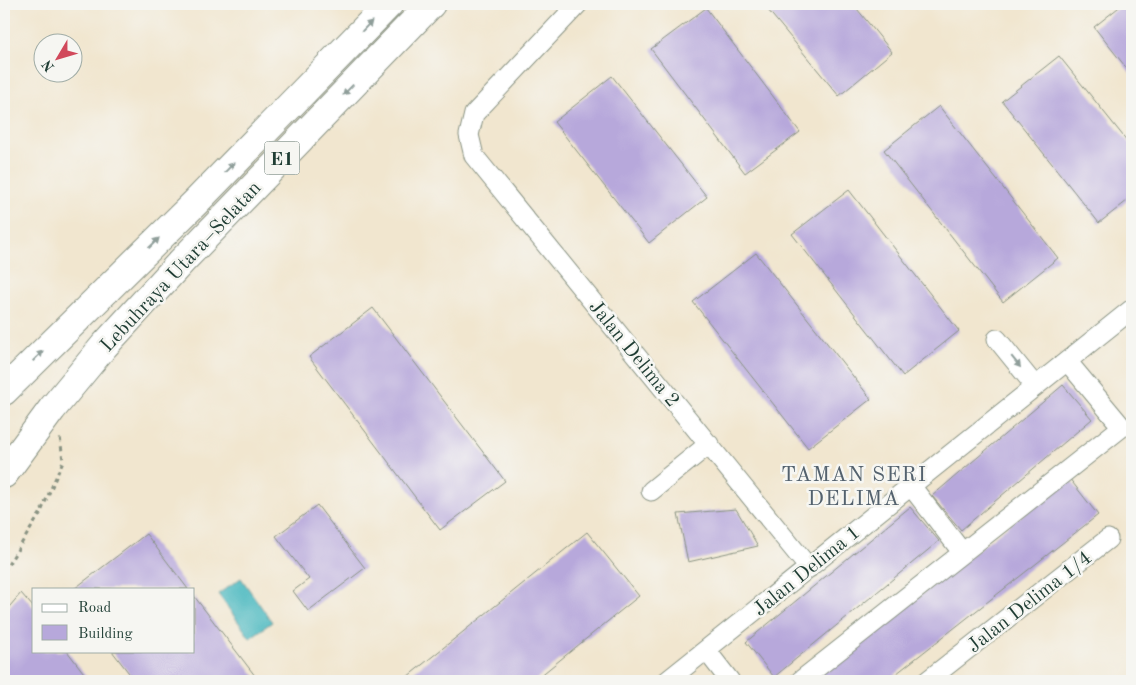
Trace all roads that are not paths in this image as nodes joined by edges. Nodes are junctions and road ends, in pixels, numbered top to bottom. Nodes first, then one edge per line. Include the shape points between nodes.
1 (389, 4) edge
2 (431, 4) edge
3 (578, 4) edge
4 (1132, 309) edge
5 (997, 339) dead end
6 (1067, 361) junction
7 (1035, 386) junction
8 (4, 391) edge
9 (52, 409) junction
10 (709, 444) junction
11 (4, 461) edge
12 (4, 474) edge
13 (911, 486) junction
14 (651, 492) dead end
15 (1108, 539) dead end
16 (962, 552) junction
17 (809, 568) junction
18 (706, 650) junction
19 (668, 681) edge
20 (730, 681) edge
21 (800, 681) edge
22 (927, 681) edge

8 -> 1 highway, Lebuhraya Utara–Selatan / E1 via 195,203
2 -> 9 highway, Lebuhraya Utara–Selatan / E1 via 182,261 104,346
3 - 10 street, Jalan Delima 2 via 474,114 469,135 474,156
4 - 6 street, Jalan Delima 1
5 -> 7 street
6 - 7 street, Jalan Delima 1
6 - 16 street via 1122,427
7 - 13 street, Jalan Delima 1
9 - 11 highway
9 - 12 highway, Lebuhraya Utara–Selatan / E1
10 - 14 street
10 - 17 street, Jalan Delima 2
13 - 16 street
13 - 17 street, Jalan Delima 1
15 - 22 street, Jalan Delima 1/4
16 - 21 street
17 - 18 street, Jalan Delima 1
18 - 19 street, Jalan Delima 1
18 - 20 street

